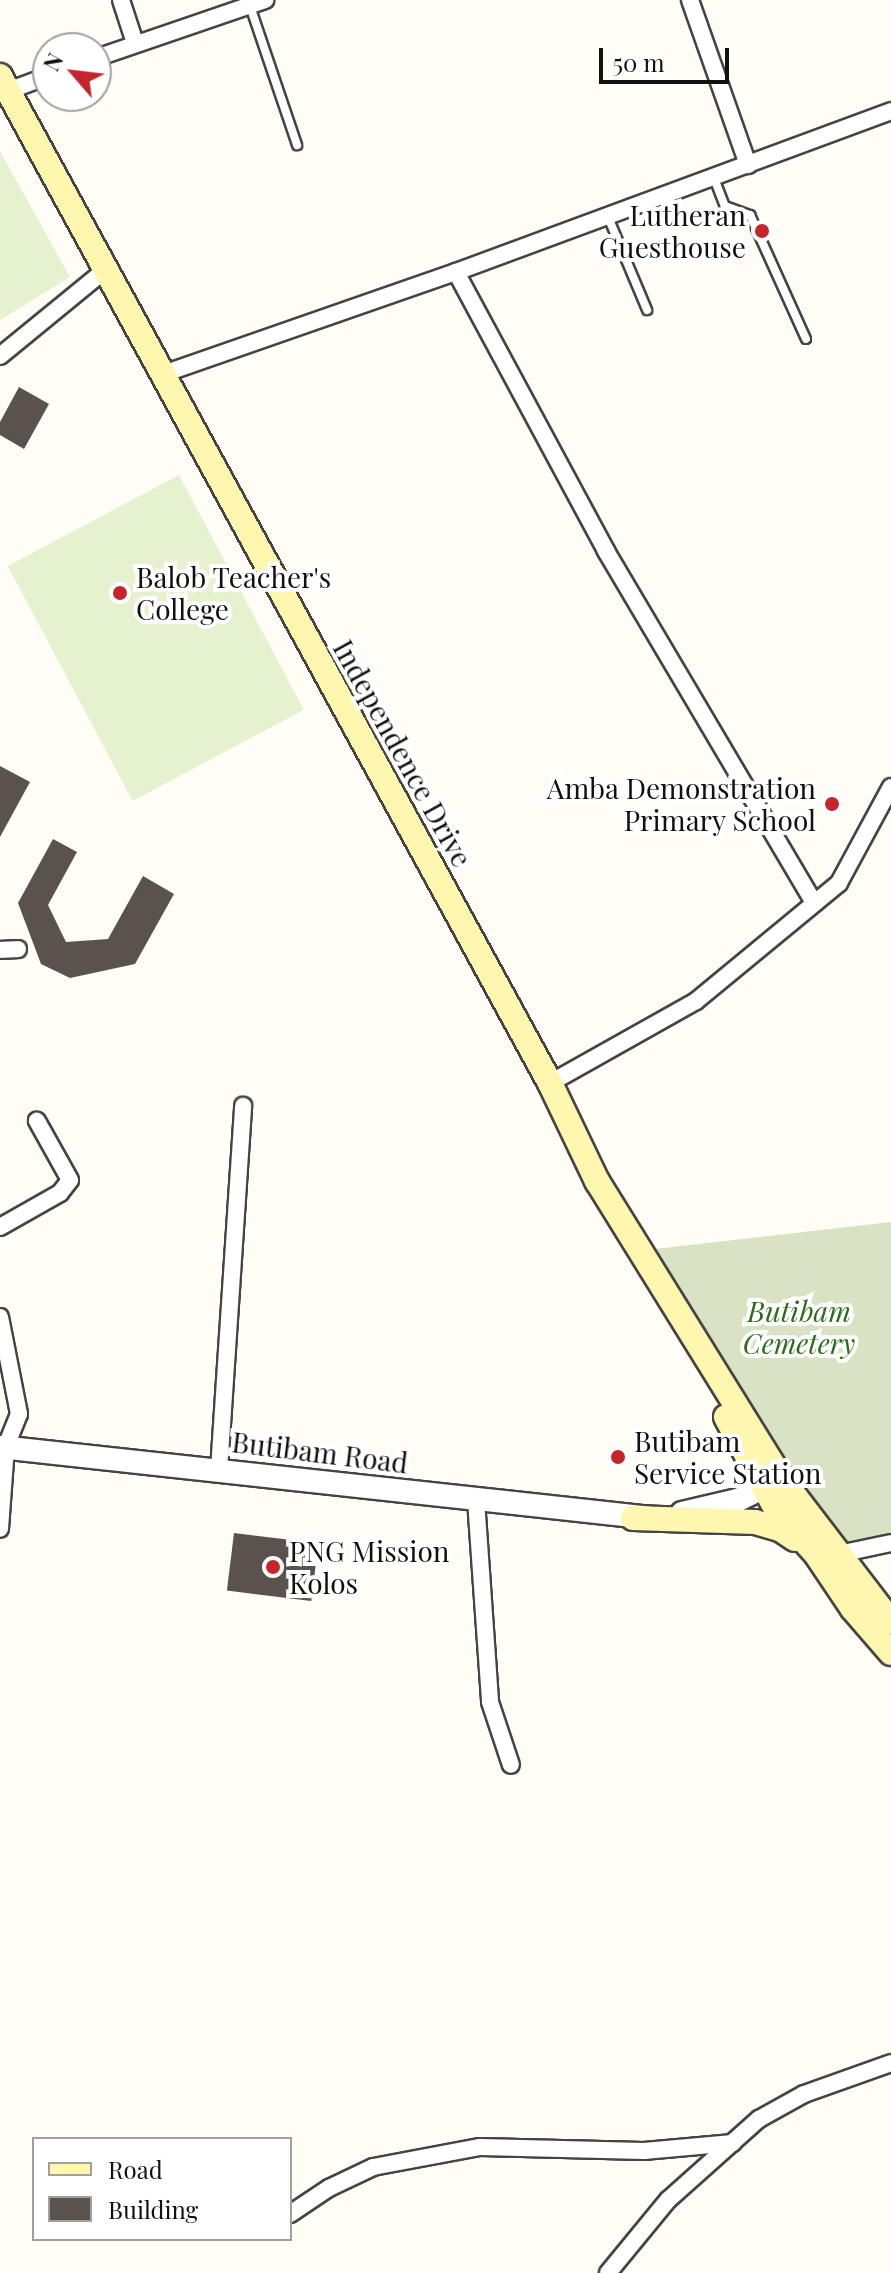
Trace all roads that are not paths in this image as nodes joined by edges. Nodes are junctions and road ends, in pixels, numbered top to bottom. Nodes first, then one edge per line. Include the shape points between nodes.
1 (121, 0) edge
2 (690, 0) edge
3 (257, 3) edge
4 (135, 43) junction
5 (112, 52) edge
6 (32, 79) edge
7 (4, 83) edge
8 (891, 111) edge
9 (297, 145) dead end
10 (748, 165) junction
11 (714, 178) junction
12 (608, 217) junction
13 (105, 270) junction
14 (456, 272) junction
15 (647, 310) dead end
16 (806, 339) dead end
17 (0, 356) edge
18 (163, 374) junction
19 (891, 787) edge
20 (814, 903) junction
21 (18, 949) dead end
22 (0, 950) edge
23 (550, 1083) junction
24 (243, 1106) dead end
25 (37, 1121) dead end
26 (0, 1227) edge
27 (0, 1317) edge
28 (3, 1447) edge
29 (219, 1470) junction
30 (772, 1484) junction
31 (476, 1500) junction
32 (788, 1507) junction
33 (633, 1518) junction
34 (0, 1529) edge
35 (891, 1543) edge
36 (828, 1554) junction
37 (891, 1622) edge
38 (891, 1653) edge
39 (511, 1765) dead end
40 (891, 2063) edge
41 (733, 2143) junction
42 (292, 2213) edge
43 (608, 2273) edge

1 - 4 street
2 - 10 street
3 - 4 street
3 - 9 lane
4 - 5 street
6 - 7 street
7 - 13 main road, Independence Drive
8 - 10 street
10 - 11 street
11 - 12 street
11 - 16 lane via 725,206 750,215
12 - 14 street
12 - 15 lane
13 - 17 street
13 - 18 main road, Independence Drive
14 - 18 street
14 - 20 street via 606,551
18 - 23 main road, Independence Drive
19 - 20 street via 839,883
20 - 23 street via 696,1001
21 - 22 street
23 - 30 main road, Independence Drive via 597,1181
24 - 29 street
25 - 26 street via 70,1180 60,1193
27 - 28 street via 19,1414
28 - 29 street, Butibam Road
28 - 34 street
29 - 31 street, Butibam Road
30 - 32 main road
30 - 33 street, Butibam Road via 704,1510
31 - 33 street, Butibam Road
31 - 39 street via 490,1702
32 - 33 street, Butibam Road
32 - 36 main road
33 - 36 main road via 755,1522
35 - 36 street
36 - 37 main road
36 - 38 main road via 853,1609
40 - 41 street via 804,2094 759,2119
41 - 42 street via 644,2151 480,2147 373,2167
41 - 43 street via 668,2200

